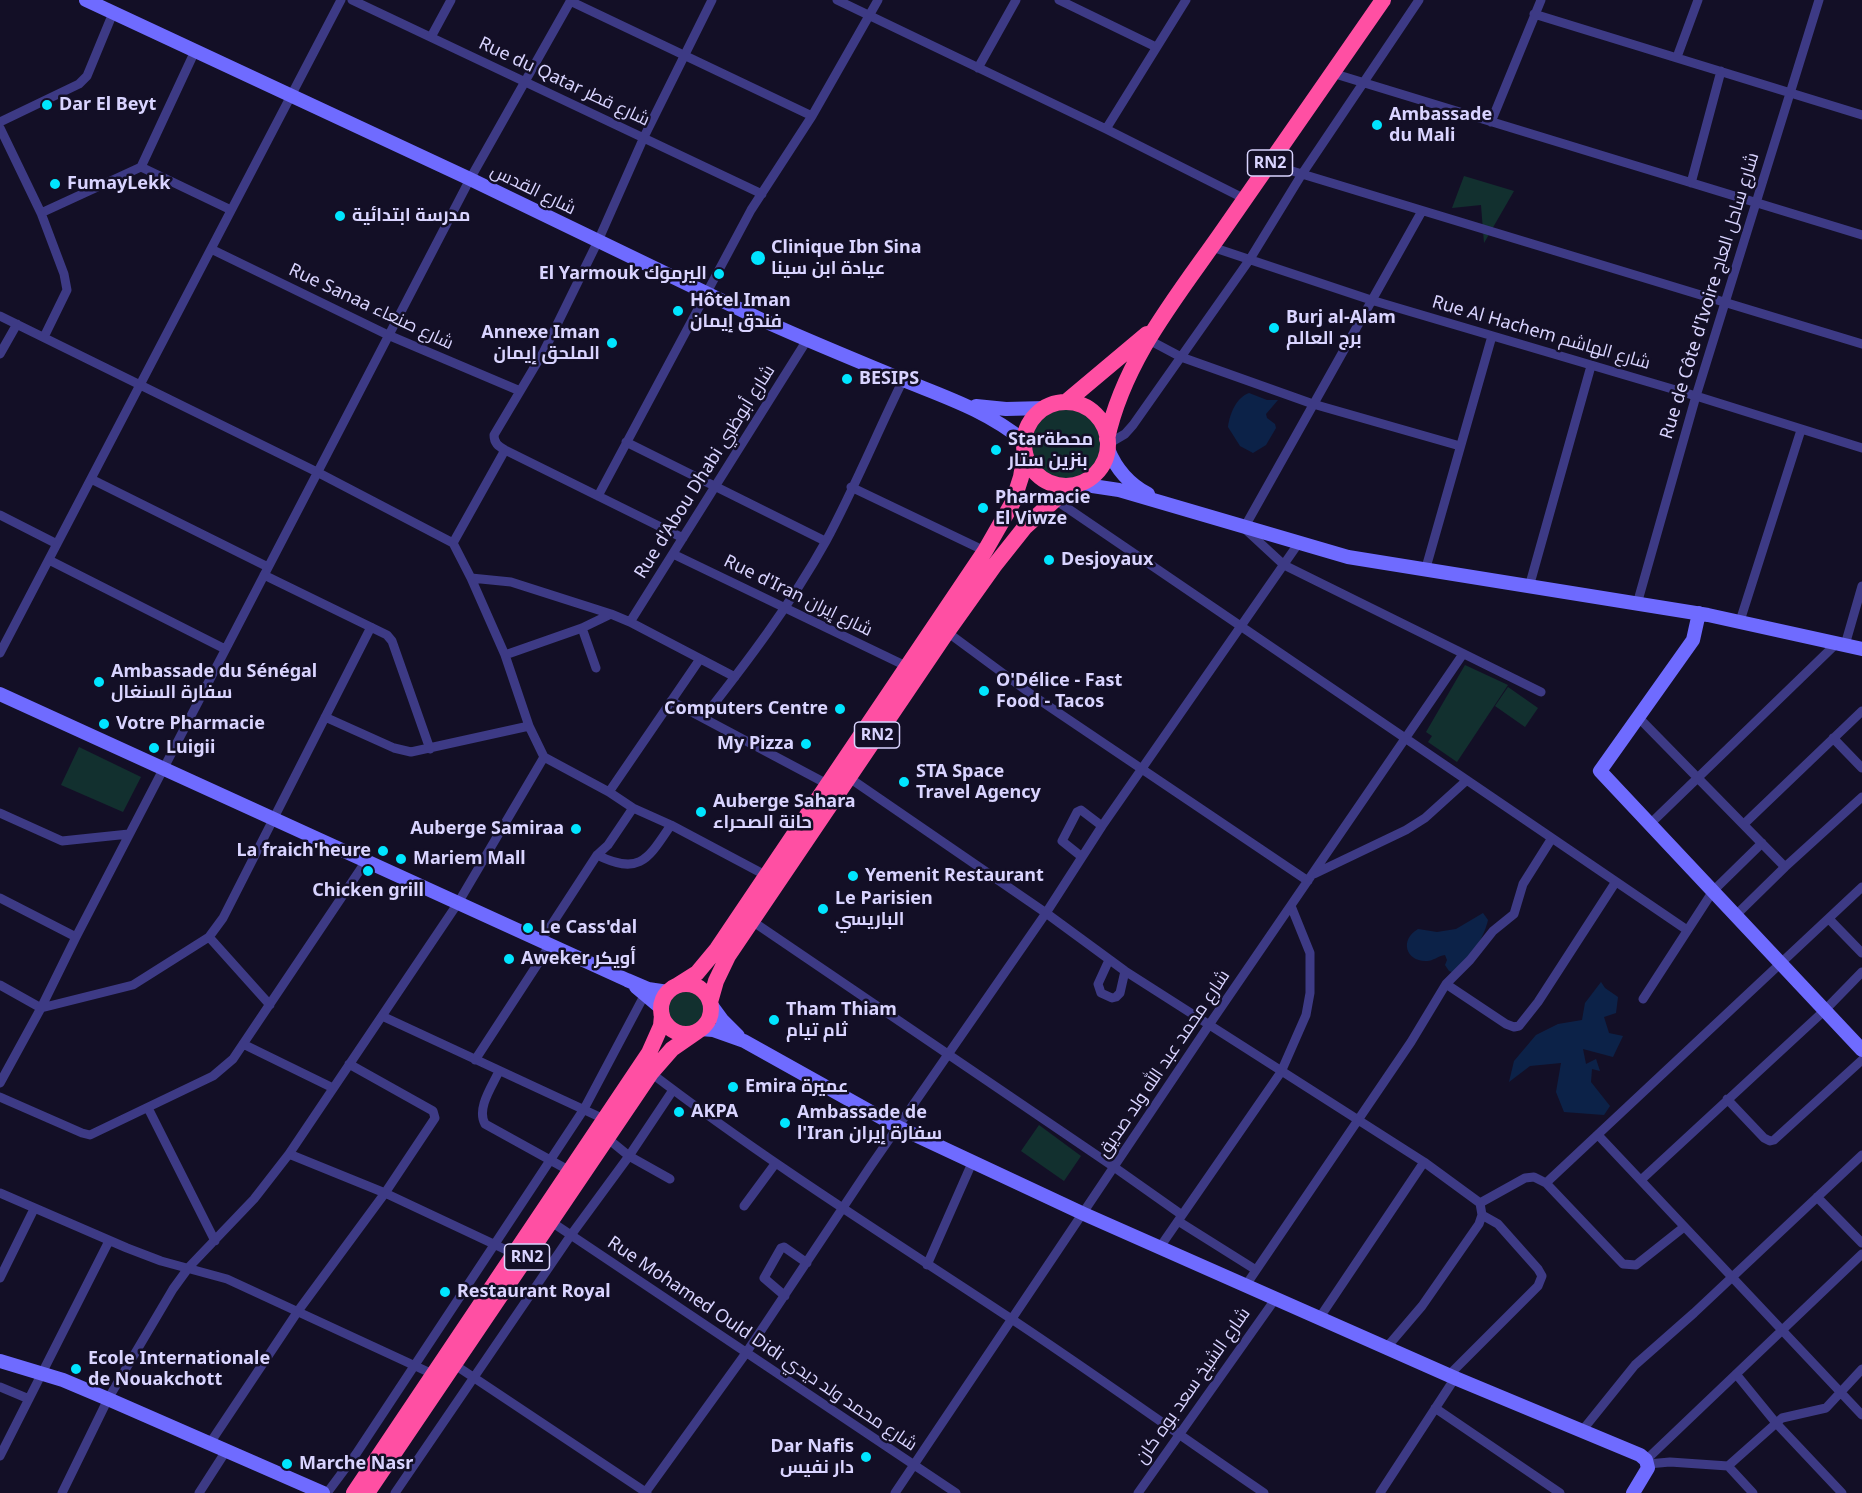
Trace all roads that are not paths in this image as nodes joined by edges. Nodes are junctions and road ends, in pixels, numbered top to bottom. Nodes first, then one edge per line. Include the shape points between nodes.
1 (86, 0) edge
2 (341, 0) edge
3 (352, 0) edge
4 (451, 0) edge
5 (570, 0) edge
6 (712, 0) edge
7 (837, 0) edge
8 (878, 0) edge
9 (1016, 0) edge
10 (1059, 0) edge
11 (1186, 0) edge
12 (1383, 0) edge
13 (1419, 0) edge
14 (1541, 0) edge
15 (1698, 0) edge
16 (1819, 0) edge
17 (113, 13) junction
18 (1534, 14) junction
19 (869, 16) junction
20 (431, 38) junction
21 (1156, 47) junction
22 (195, 51) junction
23 (686, 55) junction
24 (1677, 57) junction
25 (978, 68) junction
26 (1721, 71) junction
27 (1332, 73) junction
28 (1362, 81) junction
29 (525, 82) junction
30 (1790, 92) junction
31 (292, 97) junction
32 (1862, 115) edge
33 (812, 116) junction
34 (0, 122) edge
35 (1491, 122) junction
36 (0, 128) edge
37 (1106, 129) junction
38 (644, 137) junction
39 (1269, 164) junction
40 (141, 167) junction
41 (1302, 174) junction
42 (470, 179) junction
43 (1691, 183) junction
44 (762, 194) junction
45 (1245, 199) junction
46 (1755, 202) junction
47 (231, 210) junction
48 (1422, 212) junction
49 (41, 213) junction
50 (1862, 235) edge
51 (598, 241) junction
52 (1212, 247) junction
53 (211, 249) junction
54 (1250, 260) junction
55 (707, 294) junction
56 (1371, 300) junction
57 (1724, 303) junction
58 (0, 316) edge
59 (17, 324) junction
60 (1153, 333) junction
61 (1862, 333) edge
62 (388, 335) junction
63 (1492, 336) junction
64 (44, 337) junction
65 (807, 340) junction
66 (1860, 344) edge
67 (0, 354) edge
68 (1181, 357) junction
69 (1591, 366) junction
70 (903, 380) junction
71 (141, 384) junction
72 (520, 391) junction
73 (1696, 396) junction
74 (1066, 402) junction
75 (1313, 404) junction
76 (968, 405) junction
77 (1045, 408) junction
78 (1801, 429) junction
79 (626, 442) junction
80 (1108, 444) junction
81 (1024, 446) junction
82 (1460, 446) junction
83 (1862, 448) edge
84 (505, 450) junction
85 (317, 472) junction
86 (91, 479) junction
87 (1074, 485) junction
88 (715, 487) junction
89 (851, 488) junction
90 (597, 496) junction
91 (1054, 499) junction
92 (1168, 505) junction
93 (0, 515) edge
94 (1244, 528) junction
95 (683, 538) junction
96 (825, 541) junction
97 (57, 543) junction
98 (453, 543) junction
99 (1298, 544) junction
100 (985, 551) junction
101 (673, 554) junction
102 (49, 560) junction
103 (1284, 565) junction
104 (266, 571) junction
105 (1425, 571) junction
106 (471, 578) junction
107 (1862, 586) edge
108 (1529, 587) junction
109 (1637, 603) junction
110 (784, 608) junction
111 (1699, 613) junction
112 (611, 614) junction
113 (1740, 621) junction
114 (630, 622) junction
115 (1241, 626) junction
116 (371, 627) junction
117 (582, 628) junction
118 (947, 632) junction
119 (1841, 644) junction
120 (1862, 648) edge
121 (225, 649) junction
122 (0, 653) edge
123 (1463, 654) junction
124 (505, 655) junction
125 (700, 659) junction
126 (596, 668) dead end
127 (908, 668) junction
128 (735, 677) junction
129 (1541, 692) dead end
130 (0, 693) edge
131 (671, 701) junction
132 (1862, 711) edge
133 (325, 717) junction
134 (1638, 717) junction
135 (703, 718) junction
136 (529, 726) junction
137 (1405, 738) junction
138 (1833, 738) junction
139 (430, 749) junction
140 (543, 757) junction
141 (163, 768) junction
142 (1862, 768) edge
143 (1142, 771) junction
144 (848, 777) junction
145 (1698, 778) junction
146 (1467, 780) junction
147 (829, 785) junction
148 (609, 792) junction
149 (1862, 797) edge
150 (633, 808) junction
151 (0, 813) edge
152 (274, 819) junction
153 (1650, 824) junction
154 (1744, 824) junction
155 (671, 825) junction
156 (1102, 826) junction
157 (129, 834) junction
158 (1552, 838) junction
159 (1762, 843) junction
160 (597, 855) junction
161 (1082, 857) junction
162 (366, 861) junction
163 (1785, 867) junction
164 (767, 876) junction
165 (1310, 878) junction
166 (1614, 882) junction
167 (1862, 887) edge
168 (1713, 891) junction
169 (0, 898) edge
170 (458, 903) junction
171 (1291, 906) junction
172 (1046, 913) junction
173 (1736, 915) junction
174 (1829, 919) junction
175 (752, 921) junction
176 (1687, 930) junction
177 (76, 937) junction
178 (209, 937) junction
179 (546, 943) junction
180 (1862, 953) edge
181 (1109, 960) junction
182 (1781, 963) junction
183 (1125, 971) junction
184 (1862, 972) edge
185 (627, 980) junction
186 (1446, 984) junction
187 (0, 985) edge
188 (673, 989) junction
189 (645, 994) junction
190 (1643, 999) dead end
191 (711, 1003) junction
192 (270, 1005) junction
193 (41, 1008) junction
194 (1824, 1010) junction
195 (661, 1012) junction
196 (382, 1016) junction
197 (1209, 1025) junction
198 (700, 1030) junction
199 (744, 1041) junction
200 (243, 1044) junction
201 (1862, 1050) edge
202 (948, 1054) junction
203 (475, 1060) junction
204 (1862, 1060) edge
205 (349, 1064) junction
206 (499, 1071) junction
207 (1281, 1072) junction
208 (651, 1073) junction
209 (0, 1083) edge
210 (333, 1088) junction
211 (673, 1090) junction
212 (0, 1097) edge
213 (1727, 1100) junction
214 (148, 1108) junction
215 (584, 1109) junction
216 (604, 1119) junction
217 (1357, 1121) junction
218 (898, 1127) junction
219 (1598, 1135) junction
220 (607, 1138) junction
221 (289, 1154) junction
222 (1862, 1155) edge
223 (629, 1156) junction
224 (550, 1160) junction
225 (1424, 1162) junction
226 (972, 1163) junction
227 (775, 1164) junction
228 (1114, 1167) junction
229 (570, 1171) junction
230 (670, 1179) dead end
231 (1641, 1180) junction
232 (1546, 1183) junction
233 (0, 1193) edge
234 (385, 1193) junction
235 (1817, 1197) junction
236 (1480, 1203) junction
237 (744, 1206) dead end
238 (34, 1209) junction
239 (842, 1209) junction
240 (1084, 1214) junction
241 (1482, 1215) junction
242 (1180, 1218) junction
243 (550, 1221) junction
244 (1684, 1227) junction
245 (571, 1235) junction
246 (109, 1241) junction
247 (215, 1241) junction
248 (1862, 1243) edge
249 (494, 1244) junction
250 (1160, 1247) junction
251 (1862, 1254) edge
252 (520, 1256) junction
253 (807, 1263) junction
254 (927, 1265) junction
255 (189, 1268) junction
256 (1256, 1270) junction
257 (1732, 1277) junction
258 (0, 1278) edge
259 (1246, 1285) junction
260 (785, 1296) junction
261 (1275, 1298) junction
262 (298, 1311) junction
263 (1320, 1317) junction
264 (1011, 1319) junction
265 (1782, 1330) junction
266 (1387, 1347) junction
267 (746, 1353) junction
268 (0, 1361) edge
269 (414, 1365) junction
270 (455, 1365) junction
271 (1862, 1369) edge
272 (42, 1373) junction
273 (1736, 1374) junction
274 (1452, 1376) junction
275 (439, 1377) junction
276 (473, 1377) junction
277 (0, 1387) edge
278 (1841, 1393) junction
279 (29, 1399) junction
280 (108, 1399) junction
281 (1435, 1408) junction
282 (1862, 1415) edge
283 (1776, 1423) junction
284 (1581, 1432) junction
285 (1179, 1435) junction
286 (210, 1443) junction
287 (226, 1451) junction
288 (0, 1456) edge
289 (1647, 1462) junction
290 (913, 1465) junction
291 (1728, 1466) junction
292 (62, 1493) edge
293 (199, 1493) edge
294 (325, 1493) edge
295 (354, 1493) edge
296 (367, 1493) edge
297 (395, 1493) edge
298 (646, 1493) edge
299 (895, 1493) edge
300 (956, 1493) edge
301 (1138, 1493) edge
302 (1264, 1493) edge
303 (1380, 1493) edge
304 (1560, 1493) edge
305 (1633, 1493) edge
306 (1753, 1493) edge
307 (1842, 1493) edge

1 - 17 street, شارع القدس
2 - 31 street
3 - 20 street, Rue du Qatar شارع قطر
4 - 20 street
5 - 23 street
5 - 29 street
6 - 23 street
7 - 19 street
8 - 19 street
9 - 25 street
10 - 21 street
11 - 21 street
12 - 27 highway, RN2
13 - 28 street
14 - 18 street
15 - 24 street
16 - 30 street, Rue de Côte d'Ivoire شارع ساحل العاج
17 - 22 street, شارع القدس
17 - 34 street via 87,76 79,84
18 - 24 street
18 - 35 street
19 - 25 street
19 - 33 street
20 - 29 street, Rue du Qatar شارع قطر
21 - 37 street
22 - 31 street, شارع القدس
22 - 40 street
23 - 33 street
23 - 38 street
24 - 26 street
25 - 37 street
26 - 30 street
26 - 43 street
27 - 28 street
27 - 39 highway, RN2
28 - 35 street
28 - 41 street
29 - 38 street, Rue du Qatar شارع قطر
29 - 42 street
30 - 32 street
30 - 46 street, Rue de Côte d'Ivoire شارع ساحل العاج
31 - 42 street, شارع القدس
31 - 47 street
33 - 44 street
35 - 43 street
36 - 49 street
37 - 45 street
38 - 44 street, Rue du Qatar شارع قطر
38 - 51 street
39 - 41 street
39 - 45 highway, RN2
40 - 47 street
40 - 49 street
41 - 48 street
41 - 54 street
42 - 51 street, شارع القدس
42 - 62 street
43 - 46 street
44 - 55 street
45 - 52 highway, RN2
46 - 50 street
46 - 57 street, Rue de Côte d'Ivoire شارع ساحل العاج
47 - 53 street
48 - 56 street
48 - 57 street
49 - 64 street via 67,290
51 - 55 street, شارع القدس
51 - 72 street
52 - 54 street, Rue Al Hachem شارع الهاشم
52 - 60 highway, RN2
53 - 62 street, Rue Sanaa شارع صنعاء
53 - 71 street
54 - 56 street, Rue Al Hachem شارع الهاشم
54 - 68 street
55 - 65 street, شارع القدس
55 - 79 street
56 - 63 street, Rue Al Hachem شارع الهاشم
56 - 75 street
57 - 66 street
57 - 73 street, Rue de Côte d'Ivoire شارع ساحل العاج
58 - 59 street
59 - 64 street
59 - 67 street
60 - 68 street
60 - 74 highway, RN2
60 - 80 highway, RN2 via 1119,396
61 - 66 street
62 - 72 street, Rue Sanaa شارع صنعاء
62 - 85 street
63 - 69 street, Rue Al Hachem شارع الهاشم
63 - 82 street
64 - 71 street
65 - 70 street, شارع القدس
65 - 88 street, Rue d'Abou Dhabi شارع أبوظبي
68 - 75 street
68 - 80 street via 1133,425
69 - 73 street, Rue Al Hachem شارع الهاشم
69 - 108 street
70 - 76 street, شارع القدس
70 - 89 street
71 - 85 street
71 - 86 street
72 - 84 street via 494,435 496,444
73 - 78 street, Rue Al Hachem شارع الهاشم
73 - 109 street, Rue de Côte d'Ivoire شارع ساحل العاج
74 - 77 highway
74 - 80 highway via 1100,420
75 - 82 street
75 - 94 street
76 - 77 street via 1005,410
76 - 81 street via 998,421
77 - 81 highway via 1032,419
78 - 83 street, Rue Al Hachem شارع الهاشم
78 - 113 street
79 - 88 street
79 - 90 street
80 - 87 highway via 1104,462 1095,474
80 - 92 street via 1124,476
81 - 87 highway via 1029,463 1040,477 1057,485
81 - 100 highway, RN2 via 1021,477 1012,502
82 - 105 street
84 - 90 street
84 - 98 street
85 - 98 street
85 - 104 street
86 - 97 street
86 - 104 street
87 - 91 highway, RN2
87 - 92 street via 1119,490
88 - 95 street, Rue d'Abou Dhabi شارع أبوظبي
88 - 96 street
89 - 96 street
89 - 100 street
90 - 95 street
91 - 115 street
91 - 118 highway, RN2 via 1025,527
92 - 94 street
93 - 97 street
94 - 99 street
94 - 103 street
95 - 101 street, Rue d'Abou Dhabi شارع أبوظبي
96 - 110 street
97 - 102 street
98 - 106 street
99 - 103 street
99 - 105 street
100 - 127 highway, RN2
101 - 110 street, Rue d'Iran شارع إيران
101 - 114 street, Rue d'Abou Dhabi شارع أبوظبي
102 - 121 street
102 - 122 street
103 - 115 street
103 - 123 street
104 - 116 street
104 - 121 street
105 - 108 street
106 - 112 street via 511,582
106 - 124 street
107 - 119 street
108 - 109 street
109 - 111 street
110 - 127 street, Rue d'Iran شارع إيران
110 - 128 street
111 - 113 street
111 - 134 street via 1693,640
112 - 114 street
112 - 117 street
113 - 119 street
114 - 125 street
115 - 137 street
115 - 143 street
116 - 133 street
116 - 139 street via 392,641
117 - 124 street
117 - 126 street
118 - 143 street
118 - 144 highway, RN2
119 - 120 street
119 - 145 street
121 - 141 street
123 - 129 street
123 - 137 street, شارع محمد عبد الله ولد صديق
124 - 136 street
125 - 128 street
125 - 131 street
127 - 147 highway, RN2
128 - 135 street
130 - 141 street
131 - 135 street
131 - 148 street
132 - 138 street
133 - 139 street via 394,748 411,752
133 - 152 street
134 - 145 street
134 - 153 street via 1600,771
135 - 147 street
136 - 139 street
136 - 140 street
137 - 146 street
137 - 165 street, شارع محمد عبد الله ولد صديق
138 - 142 street
138 - 154 street
140 - 148 street
140 - 170 street
141 - 152 street
141 - 157 street
143 - 156 street
143 - 165 street
144 - 172 street
144 - 175 highway, RN2
145 - 153 street
145 - 154 street
146 - 158 street
146 - 165 street via 1406,830
147 - 164 highway, RN2
148 - 150 street
149 - 163 street
150 - 155 street
150 - 160 street
151 - 157 street via 62,841
152 - 162 street
152 - 178 street via 223,918
153 - 168 street
154 - 159 street
155 - 160 street via 654,851 637,864 626,865
155 - 164 street
156 - 161 street
156 - 161 street via 1081,810 1077,812 1062,841
157 - 177 street
158 - 166 street
158 - 186 street via 1522,885 1514,914 1493,931
159 - 163 street
159 - 168 street
160 - 179 street
161 - 172 street
162 - 170 street
162 - 192 street
163 - 173 street
164 - 188 highway, RN2 via 717,949 697,972
165 - 171 street, شارع محمد عبد الله ولد صديق
166 - 176 street
166 - 186 street via 1519,1026 1506,1024
167 - 174 street
168 - 173 street
168 - 176 street
169 - 177 street
170 - 179 street
170 - 196 street
171 - 197 street, شارع محمد عبد الله ولد صديق
171 - 207 street via 1310,953 1310,993 1306,1015
172 - 181 street
172 - 202 street
173 - 182 street
174 - 180 street
174 - 182 street
175 - 191 highway, RN2 via 721,970
175 - 202 street
176 - 190 street
177 - 193 street
178 - 192 street
178 - 193 street via 128,987
179 - 185 street
179 - 203 street
181 - 183 street
181 - 183 street via 1098,984 1101,993 1116,997
182 - 194 street
182 - 219 street
183 - 197 street
184 - 194 street
185 - 188 street via 648,989
185 - 189 street
186 - 217 street
187 - 193 street
188 - 191 highway via 684,984 698,986
188 - 195 highway
189 - 195 street
189 - 215 street
191 - 198 highway via 709,1021
191 - 199 street
192 - 200 street
193 - 209 street
194 - 201 street
194 - 213 street
195 - 198 highway via 676,1032 691,1034
195 - 216 highway, RN2 via 661,1026 649,1053
196 - 203 street
196 - 205 street
197 - 207 street
197 - 228 street, شارع محمد عبد الله ولد صديق
198 - 199 street
198 - 208 highway, RN2 via 672,1049
199 - 218 street
200 - 210 street
200 - 214 street via 213,1076
202 - 218 street
202 - 228 street
203 - 206 street
204 - 213 street via 1774,1140 1764,1138
205 - 210 street
205 - 234 street via 435,1113
206 - 215 street
206 - 224 street via 482,1109 482,1119
207 - 217 street
207 - 242 street
208 - 211 street
208 - 220 highway, RN2
210 - 221 street
211 - 223 street
211 - 227 street
212 - 214 street via 86,1135
213 - 231 street
214 - 247 street
215 - 216 street
215 - 224 street
216 - 229 highway, RN2
217 - 225 street
217 - 256 street
218 - 226 street
218 - 239 street
219 - 231 street
219 - 232 street
220 - 223 street
220 - 243 highway, RN2
221 - 234 street
221 - 247 street
222 - 235 street
223 - 230 street
223 - 245 street
224 - 229 street
224 - 249 street
225 - 236 street
225 - 263 street
226 - 240 street
226 - 254 street
227 - 237 street
227 - 239 street
228 - 240 street, شارع محمد عبد الله ولد صديق
228 - 242 street
229 - 252 highway, RN2
231 - 244 street
232 - 236 street via 1534,1177 1525,1178
232 - 244 street via 1623,1264 1636,1264
233 - 238 street
234 - 249 street
234 - 262 street
235 - 248 street
235 - 257 street
236 - 241 street
238 - 246 street
238 - 258 street
239 - 253 street
239 - 254 street
240 - 250 street
240 - 264 street, شارع محمد عبد الله ولد صديق
241 - 266 street via 1422,1306
241 - 274 street via 1498,1224 1542,1276 1538,1286
242 - 250 street
242 - 256 street
243 - 245 street, Rue Mohamed Ould Didi شارع محمد ولد ديدي
243 - 252 highway, RN2
244 - 257 street
245 - 267 street, Rue Mohamed Ould Didi شارع محمد ولد ديدي
245 - 276 street
246 - 255 street
246 - 272 street
247 - 255 street
249 - 252 street
249 - 269 street
250 - 259 street
251 - 265 street
252 - 270 highway, RN2
252 - 275 highway, RN2
253 - 260 street
253 - 260 street via 781,1248 764,1278
254 - 264 street
255 - 262 street via 227,1279
255 - 280 street
256 - 259 street
257 - 265 street
257 - 284 street via 1635,1365
259 - 261 street
260 - 267 street
261 - 263 street
261 - 285 street, شارع الشيخ سعد بوه كان
262 - 269 street
262 - 286 street
263 - 266 street
264 - 285 street
264 - 290 street, شارع محمد عبد الله ولد صديق
265 - 273 street
265 - 278 street
266 - 274 street
267 - 290 street, Rue Mohamed Ould Didi شارع محمد ولد ديدي
267 - 298 street
268 - 272 street
269 - 275 street
269 - 294 street via 356,1454
270 - 275 highway, RN2
270 - 276 street
271 - 278 street
272 - 279 street
272 - 280 street
273 - 283 street
273 - 289 street
274 - 281 street
274 - 284 street
275 - 295 highway, RN2
275 - 296 highway, RN2
276 - 297 street
276 - 298 street
277 - 279 street
278 - 282 street
278 - 283 street via 1826,1408 1782,1418
279 - 288 street
280 - 286 street
280 - 292 street
281 - 303 street
281 - 304 street
283 - 291 street
283 - 307 street
284 - 289 street via 1640,1455
285 - 301 street, شارع الشيخ سعد بوه كان
285 - 302 street
286 - 287 street
287 - 293 street
287 - 294 street
289 - 291 street
289 - 305 street via 1647,1472
290 - 299 street, شارع محمد عبد الله ولد صديق
290 - 300 street, Rue Mohamed Ould Didi شارع محمد ولد ديدي
291 - 306 street

